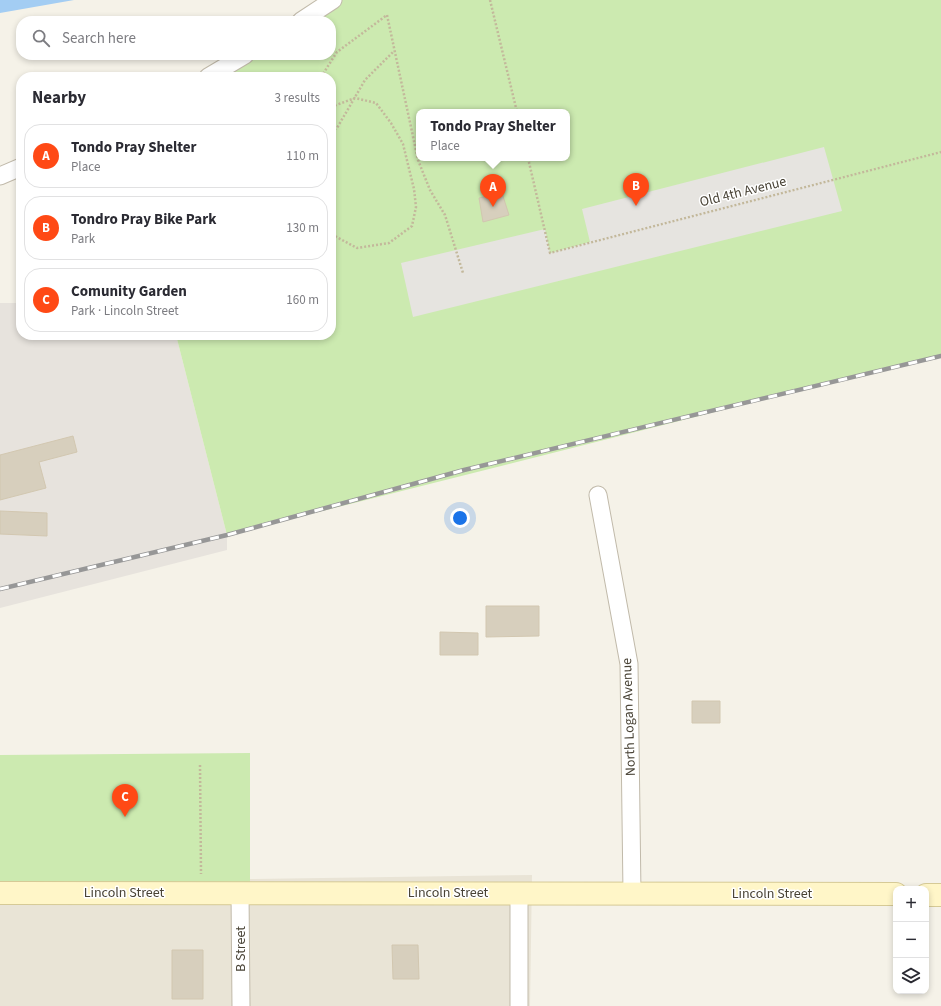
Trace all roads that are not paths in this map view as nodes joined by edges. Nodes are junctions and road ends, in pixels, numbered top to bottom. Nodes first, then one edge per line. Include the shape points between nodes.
1 (333, 0) edge
2 (309, 16) edge
3 (237, 60) edge
4 (216, 72) edge
5 (16, 169) edge
6 (0, 176) edge
7 (598, 495) dead end
8 (240, 892) junction
9 (0, 893) edge
10 (519, 893) junction
11 (632, 893) junction
12 (893, 894) edge
13 (929, 895) edge
14 (941, 895) edge
15 (241, 1006) edge
16 (519, 1006) edge

1 - 2 street
3 - 4 street
5 - 6 street
7 - 11 street, North Logan Avenue via 629,664
8 - 9 main road, Lincoln Street
8 - 10 main road, Lincoln Street
8 - 15 street, B Street
10 - 11 main road, Lincoln Street
10 - 16 street
11 - 12 main road, Lincoln Street
13 - 14 main road

